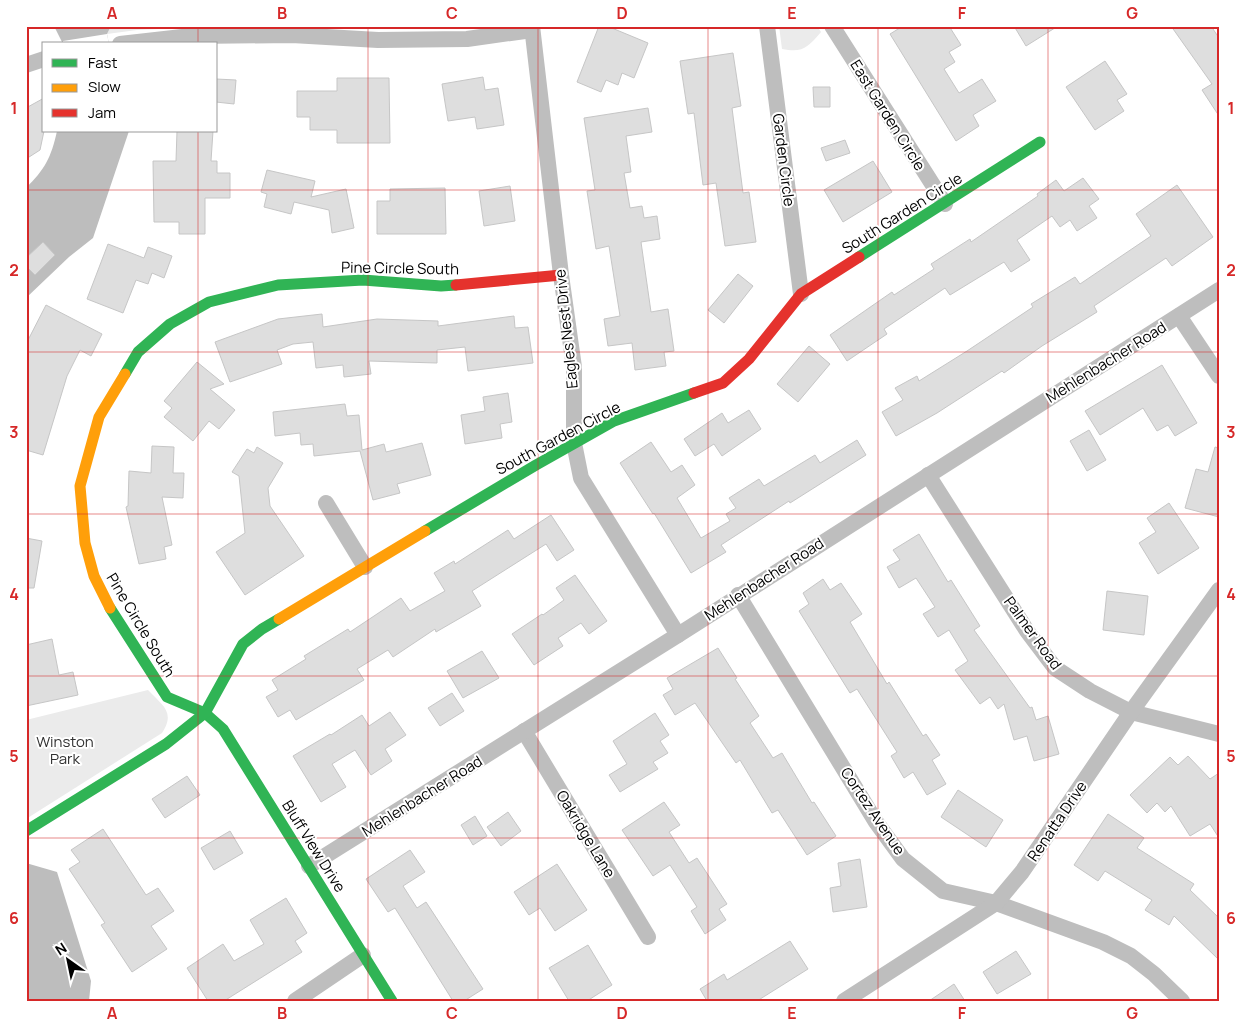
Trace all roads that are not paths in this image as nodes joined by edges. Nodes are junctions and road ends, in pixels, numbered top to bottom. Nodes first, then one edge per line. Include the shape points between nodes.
1 (767, 26) edge
2 (832, 26) edge
3 (532, 28) edge
4 (138, 42) edge
5 (42, 60) edge
6 (26, 65) edge
7 (1040, 142) dead end
8 (945, 204) junction
9 (561, 276) junction
10 (1219, 290) edge
11 (801, 294) junction
12 (1179, 316) junction
13 (1219, 376) edge
14 (574, 443) junction
15 (928, 475) junction
16 (326, 503) dead end
17 (365, 567) junction
18 (1219, 590) edge
19 (738, 595) junction
20 (678, 635) junction
21 (1131, 712) junction
22 (205, 713) junction
23 (524, 732) junction
24 (1219, 734) edge
25 (26, 831) edge
26 (309, 866) junction
27 (996, 903) junction
28 (648, 936) dead end
29 (363, 955) junction
30 (295, 1001) edge
31 (392, 1001) edge
32 (844, 1001) edge
33 (1182, 1001) edge

1 - 11 street, Garden Circle
2 - 8 street, East Garden Circle
3 - 4 street via 467,39 378,40 292,35 191,36
3 - 9 street, Eagles Nest Drive
5 - 6 street
7 - 8 street, South Garden Circle
8 - 11 street, South Garden Circle
9 - 14 street, Eagles Nest Drive via 574,367
9 - 22 street, Pine Circle South via 441,286 363,280 278,285 209,302 170,324 138,352 99,417 84,469 80,486 85,543 94,576 110,609 167,697
10 - 12 street, Mehlenbacher Road
11 - 14 street, South Garden Circle via 749,359 723,383 614,421
12 - 13 street
12 - 15 street, Mehlenbacher Road
14 - 17 street, South Garden Circle
14 - 20 street, Eagles Nest Drive via 581,478
15 - 19 street, Mehlenbacher Road
15 - 21 street, Palmer Road via 1054,668
16 - 17 street
17 - 22 street, South Garden Circle via 262,629 243,644
18 - 21 street, Renatta Drive
19 - 20 street, Mehlenbacher Road
19 - 27 street, Cortez Avenue via 876,822 904,858 943,891
20 - 23 street, Mehlenbacher Road
21 - 24 street, Palmer Road
21 - 27 street, Renatta Drive via 1022,872
22 - 25 street via 166,744
22 - 26 street, Bluff View Drive via 223,729
23 - 26 street, Mehlenbacher Road
23 - 28 street, Oakridge Lane
26 - 29 street, Bluff View Drive
27 - 32 street, Renatta Drive
27 - 33 street, Cortez Avenue via 1104,942 1131,956
29 - 30 street
29 - 31 street, Bluff View Drive

